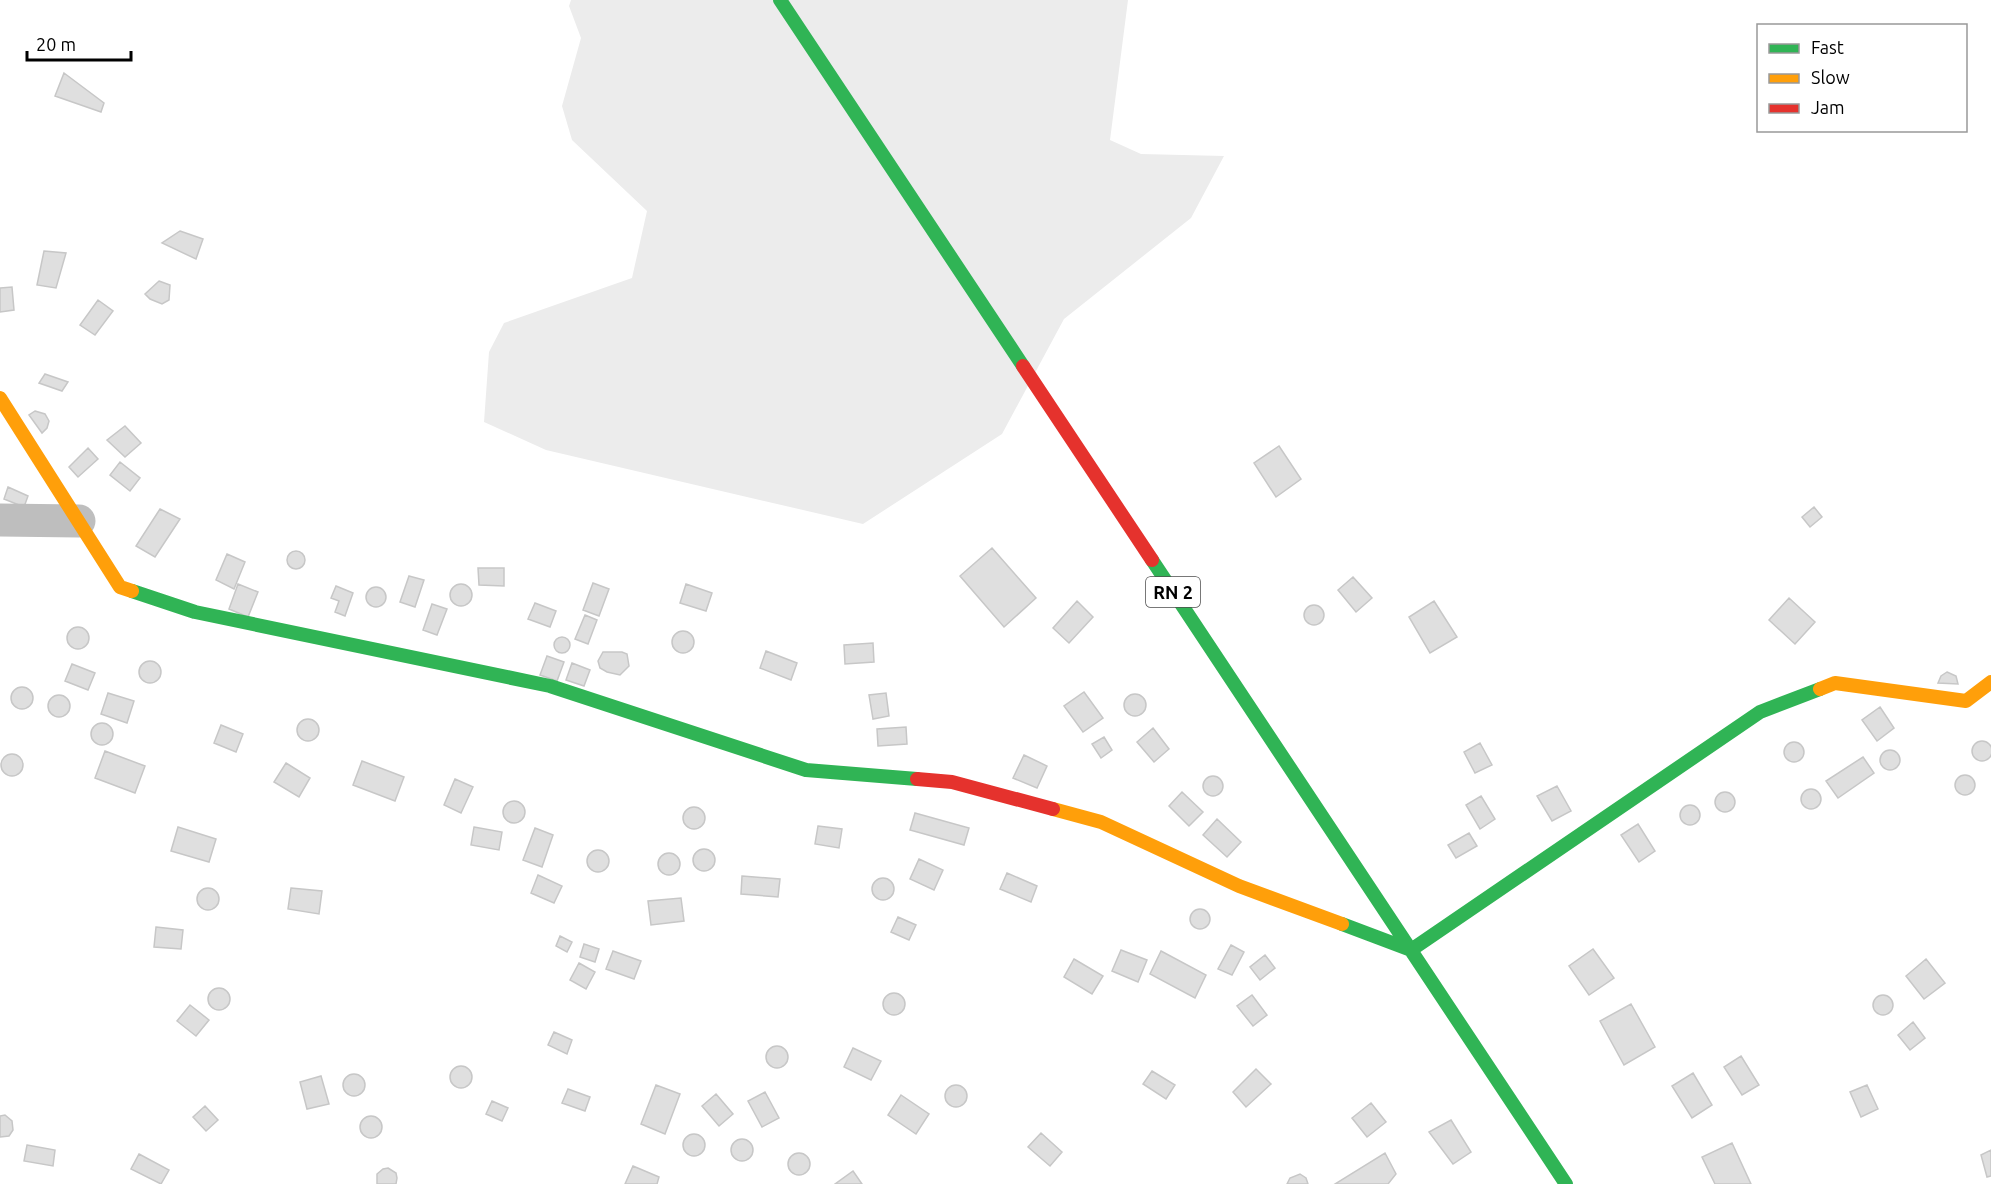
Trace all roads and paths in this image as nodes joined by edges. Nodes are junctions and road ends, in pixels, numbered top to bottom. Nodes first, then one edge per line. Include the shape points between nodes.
1 (780, 0) edge
2 (0, 398) edge
3 (0, 520) edge
4 (79, 521) junction
5 (1991, 682) edge
6 (1411, 950) junction
7 (1566, 1184) edge

1 - 6 street, RN 2
2 - 4 street
3 - 4 street
4 - 6 street via 120,586 195,612 550,686 806,770 952,782 1101,822 1239,885
5 - 6 street via 1966,701 1835,683 1760,712
6 - 7 street, RN 2

